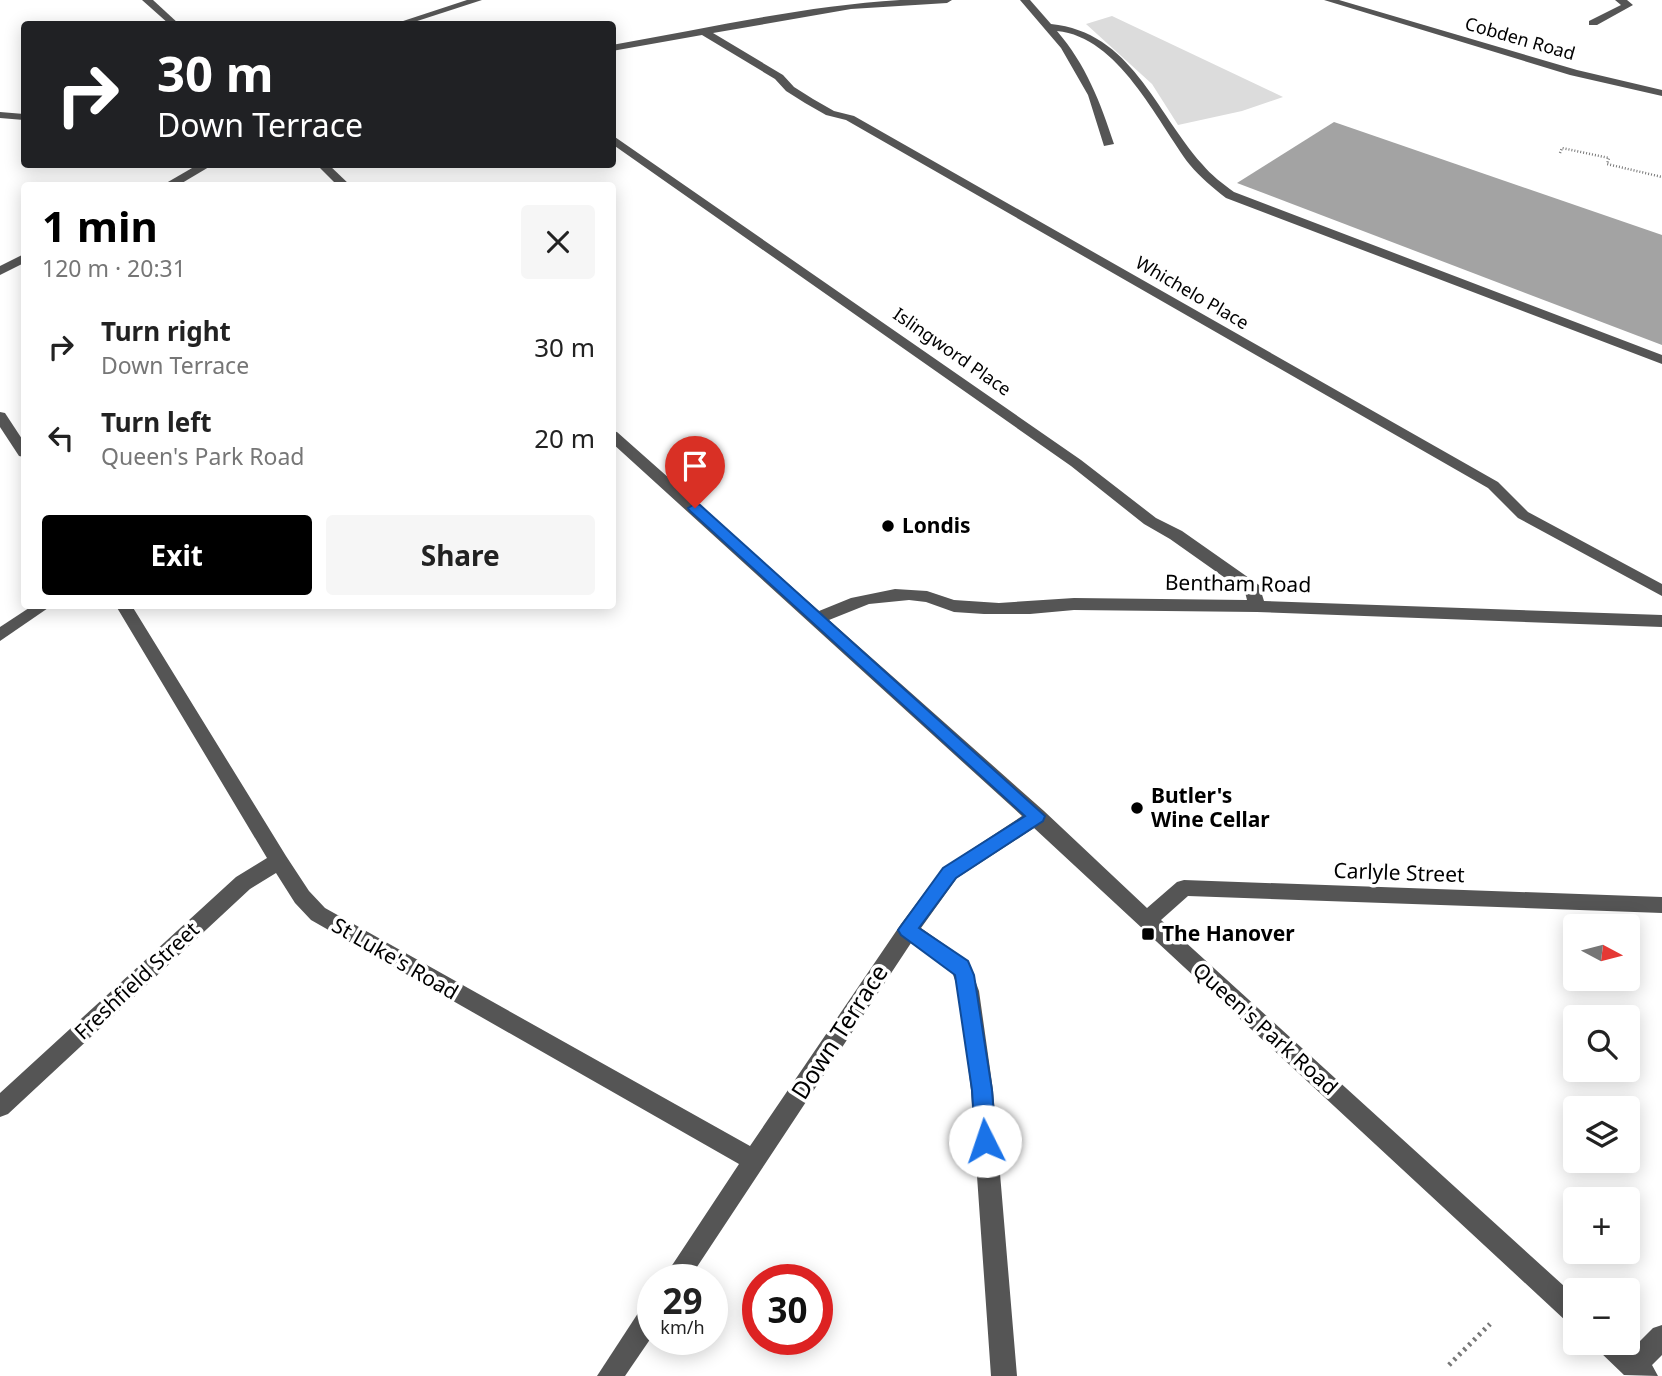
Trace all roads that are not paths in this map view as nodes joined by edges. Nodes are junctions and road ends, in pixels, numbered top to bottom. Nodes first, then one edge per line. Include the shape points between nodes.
1 (147, 0) edge
2 (441, 0) edge
3 (477, 0) edge
4 (947, 0) edge
5 (1025, 0) edge
6 (1329, 0) edge
7 (1619, 0) edge
8 (807, 2) edge
9 (451, 7) junction
10 (821, 11) junction
11 (171, 21) edge
12 (411, 21) edge
13 (1593, 23) dead end
14 (1049, 27) junction
15 (702, 31) junction
16 (616, 47) edge
17 (1662, 93) edge
18 (0, 115) edge
19 (21, 118) edge
20 (616, 141) edge
21 (1108, 144) dead end
22 (201, 168) edge
23 (325, 168) edge
24 (175, 182) edge
25 (341, 182) edge
26 (21, 260) edge
27 (0, 271) edge
28 (1662, 360) edge
29 (0, 416) edge
30 (616, 439) edge
31 (21, 448) edge
32 (1662, 591) edge
33 (1257, 606) junction
34 (39, 609) edge
35 (126, 609) edge
36 (819, 618) junction
37 (1662, 621) edge
38 (0, 635) edge
39 (1037, 816) junction
40 (279, 861) junction
41 (1662, 905) edge
42 (1146, 920) junction
43 (908, 930) junction
44 (0, 1107) edge
45 (755, 1161) junction
46 (685, 1264) edge
47 (1563, 1301) edge
48 (637, 1336) edge
49 (1662, 1337) edge
50 (1622, 1355) edge
51 (1639, 1371) edge
52 (610, 1376) edge
53 (1004, 1376) edge

1 - 11 street
2 - 9 street
3 - 9 street
4 - 10 street
5 - 14 street
6 - 17 street, Cobden Road via 1574,73
7 - 13 street via 1628,5
8 - 10 street
9 - 12 street
10 - 15 street
14 - 21 street via 1093,95
14 - 28 street via 1062,26 1092,37 1139,83 1194,162 1230,195
15 - 16 street
15 - 32 street, Whichelo Place via 779,77 799,95 830,113 850,118 1469,471 1493,485 1523,515
18 - 19 street
20 - 33 street, Islingword Place via 1076,463 1150,521 1253,589
22 - 24 street
23 - 25 street
26 - 27 street
29 - 31 street
30 - 36 street, Queen's Park Road
33 - 36 street, Bentham Road via 952,606 925,596 886,595 849,602
33 - 37 street, Bentham Road
34 - 38 street
35 - 40 street, St Luke's Road
36 - 39 street, Queen's Park Road
39 - 42 street, Queen's Park Road
39 - 43 street, Down Terrace via 950,873
40 - 44 street, Freshfield Street via 243,883
40 - 45 street, St Luke's Road via 302,897 338,928
41 - 42 street, Carlyle Street via 1184,888
42 - 47 street, Queen's Park Road
43 - 45 street, Down Terrace
43 - 53 street via 961,967 969,991 982,1090
45 - 46 street, Down Terrace
48 - 52 street
49 - 51 street
50 - 51 street

